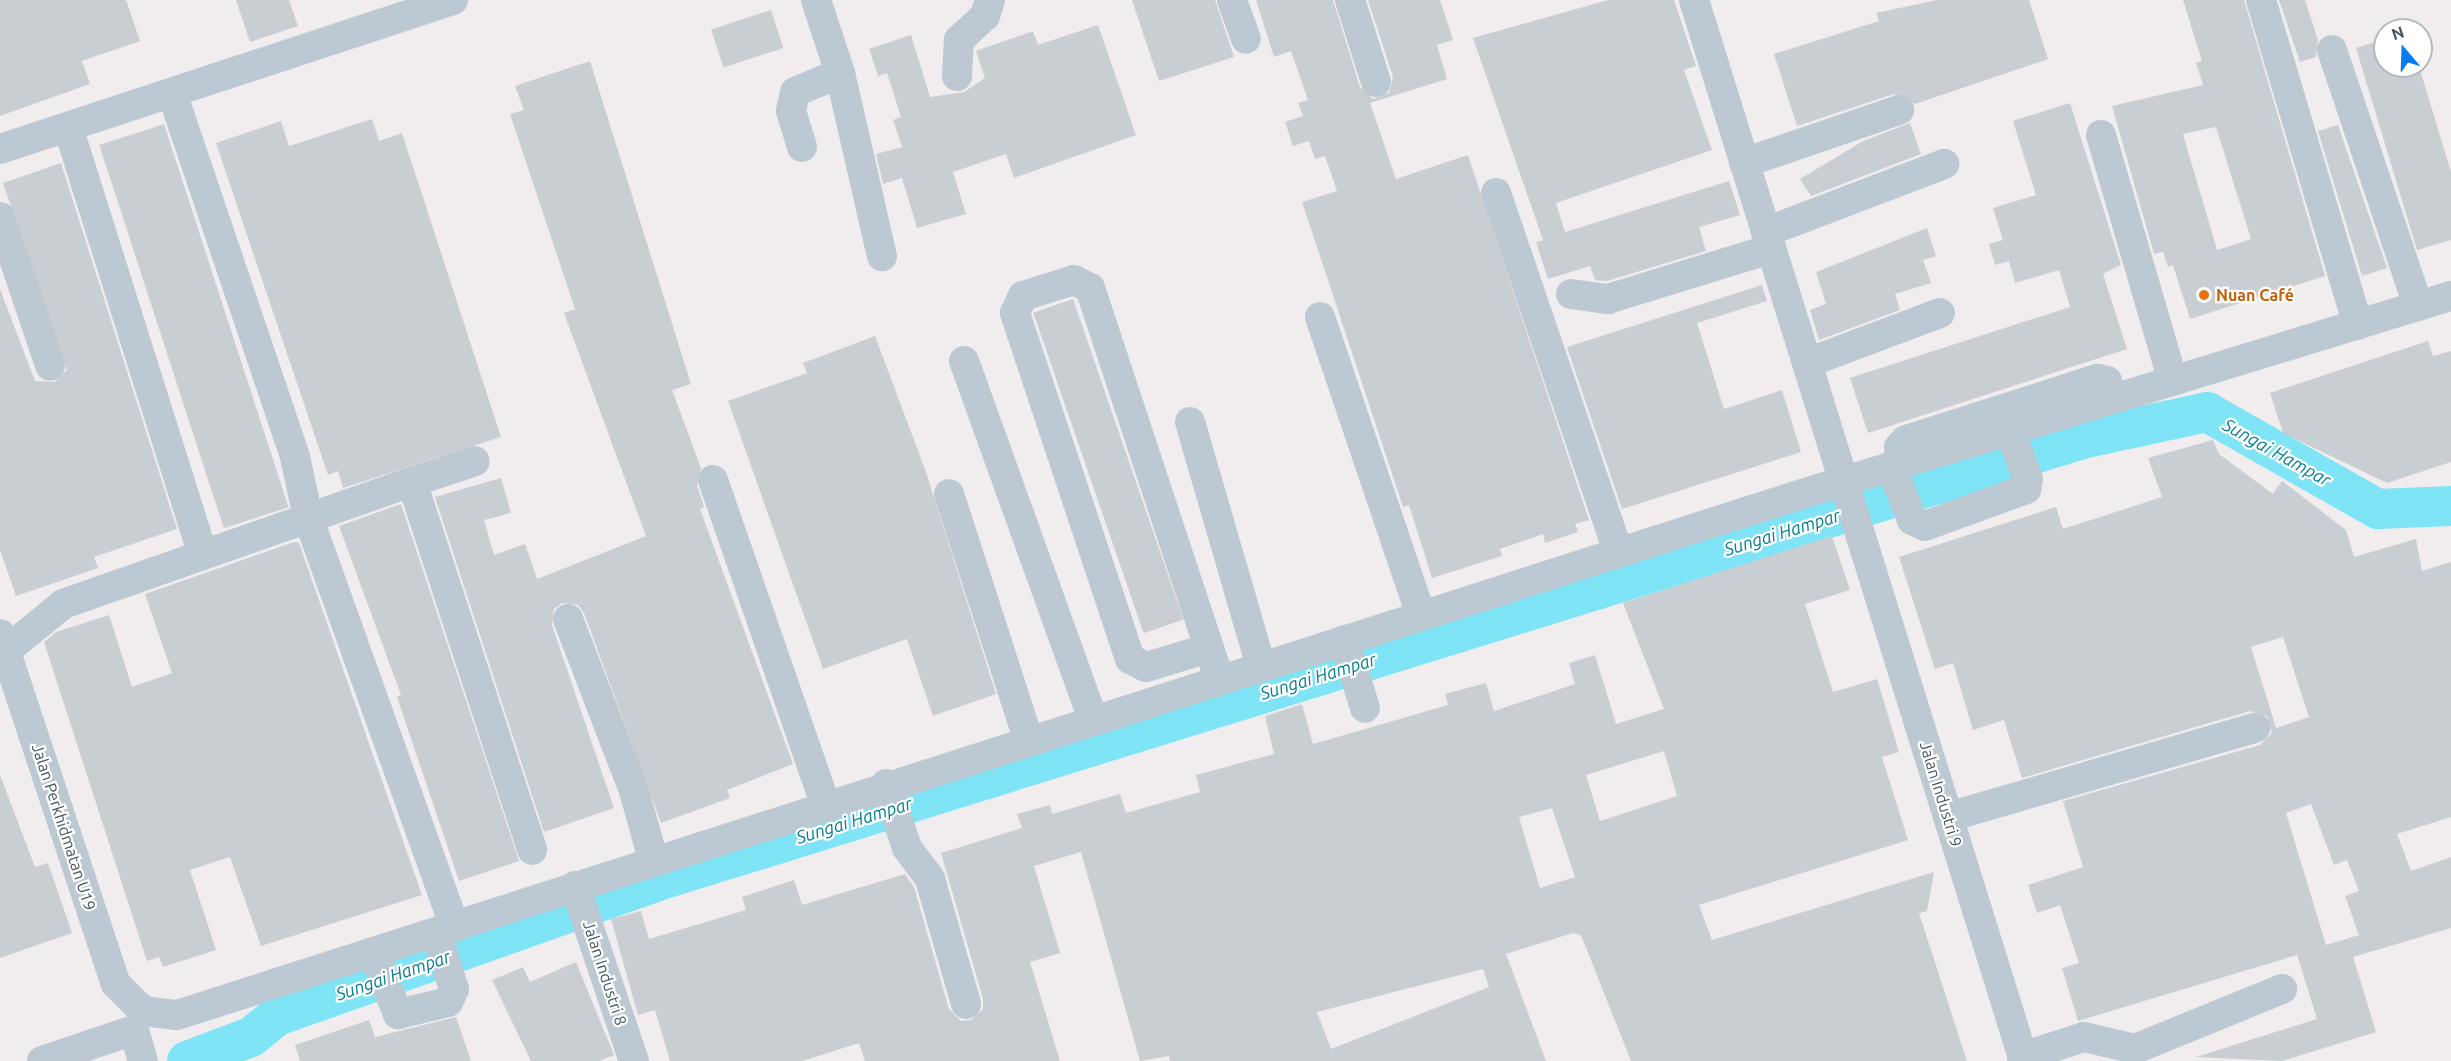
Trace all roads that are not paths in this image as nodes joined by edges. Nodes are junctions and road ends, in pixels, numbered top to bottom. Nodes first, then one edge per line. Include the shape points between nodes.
1 (816, 0) edge
2 (990, 0) edge
3 (1232, 0) edge
4 (1350, 0) edge
5 (1694, 0) edge
6 (2261, 0) edge
7 (438, 2) edge
8 (1246, 39) dead end
9 (2332, 50) dead end
10 (840, 73) junction
11 (957, 76) dead end
12 (1376, 82) dead end
13 (172, 93) junction
14 (1899, 110) dead end
15 (68, 127) junction
16 (2101, 135) dead end
17 (802, 147) dead end
18 (0, 149) edge
19 (1744, 163) junction
20 (1944, 164) dead end
21 (1496, 193) dead end
22 (0, 217) edge
23 (1769, 240) junction
24 (882, 256) dead end
25 (1571, 294) dead end
26 (2451, 296) edge
27 (2418, 306) junction
28 (1941, 314) dead end
29 (1320, 317) dead end
30 (2358, 325) junction
31 (964, 361) dead end
32 (1807, 363) junction
33 (50, 366) dead end
34 (2173, 381) junction
35 (2114, 399) junction
36 (1190, 422) dead end
37 (2013, 436) junction
38 (475, 461) dead end
39 (713, 480) dead end
40 (1900, 480) junction
41 (412, 482) junction
42 (1846, 487) junction
43 (949, 494) dead end
44 (308, 517) junction
45 (1618, 552) junction
46 (203, 554) junction
47 (1420, 615) junction
48 (568, 619) dead end
49 (2, 647) edge
50 (1209, 648) junction
51 (1349, 654) junction
52 (1261, 666) junction
53 (1220, 680) junction
54 (1365, 708) dead end
55 (1093, 720) junction
56 (2255, 728) dead end
57 (1029, 741) junction
58 (887, 789) junction
59 (825, 803) junction
60 (1948, 817) junction
61 (532, 850) dead end
62 (652, 860) junction
63 (577, 889) junction
64 (445, 944) junction
65 (381, 971) junction
66 (2282, 989) dead end
67 (966, 1004) dead end
68 (138, 1021) junction
69 (2023, 1059) edge
70 (42, 1061) edge
71 (143, 1061) edge
72 (634, 1061) edge

1 - 10 street
2 - 11 street via 985,16 958,39
3 - 8 street
4 - 12 street
5 - 19 street, Jalan Industri 9
6 - 30 street
7 - 13 street
9 - 27 street
10 - 17 street via 795,92 791,111
10 - 24 street
13 - 15 street
13 - 44 street via 295,457
14 - 19 street
15 - 18 street
15 - 46 street
16 - 34 street
19 - 23 street, Jalan Industri 9
20 - 23 street
21 - 45 street
22 - 33 street
23 - 25 street via 1608,299
23 - 32 street, Jalan Industri 9
26 - 27 street
27 - 30 street
28 - 32 street
29 - 47 street
30 - 34 street
31 - 55 street
32 - 42 street, Jalan Industri 9
34 - 35 street
35 - 37 street
35 - 40 street via 2107,381 2097,379 1906,440 1899,447
36 - 52 street
37 - 40 street
37 - 40 street via 2026,489 1920,526
38 - 41 street
39 - 59 street
40 - 42 street
41 - 44 street
41 - 61 street
42 - 45 street
42 - 60 street, Jalan Industri 9
43 - 57 street
44 - 46 street
44 - 64 street
45 - 47 street
46 - 49 street via 63,604
47 - 51 street
48 - 62 street via 634,790
49 - 68 street, Jalan Perkhidmatan U19 via 111,971
50 - 50 street via 1146,667 1130,659 1015,313 1023,296 1074,280 1090,288
50 - 53 street
51 - 52 street
51 - 54 street
52 - 53 street
53 - 55 street
55 - 57 street
56 - 60 street
57 - 58 street
58 - 59 street
58 - 67 street via 907,848 930,879
59 - 62 street
60 - 69 street, Jalan Industri 9
62 - 63 street
63 - 64 street
63 - 72 street, Jalan Industri 8
64 - 65 street
64 - 65 street via 454,989 448,1002 399,1014
65 - 68 street
66 - 69 street via 2136,1049 2084,1037
68 - 70 street
68 - 71 street

